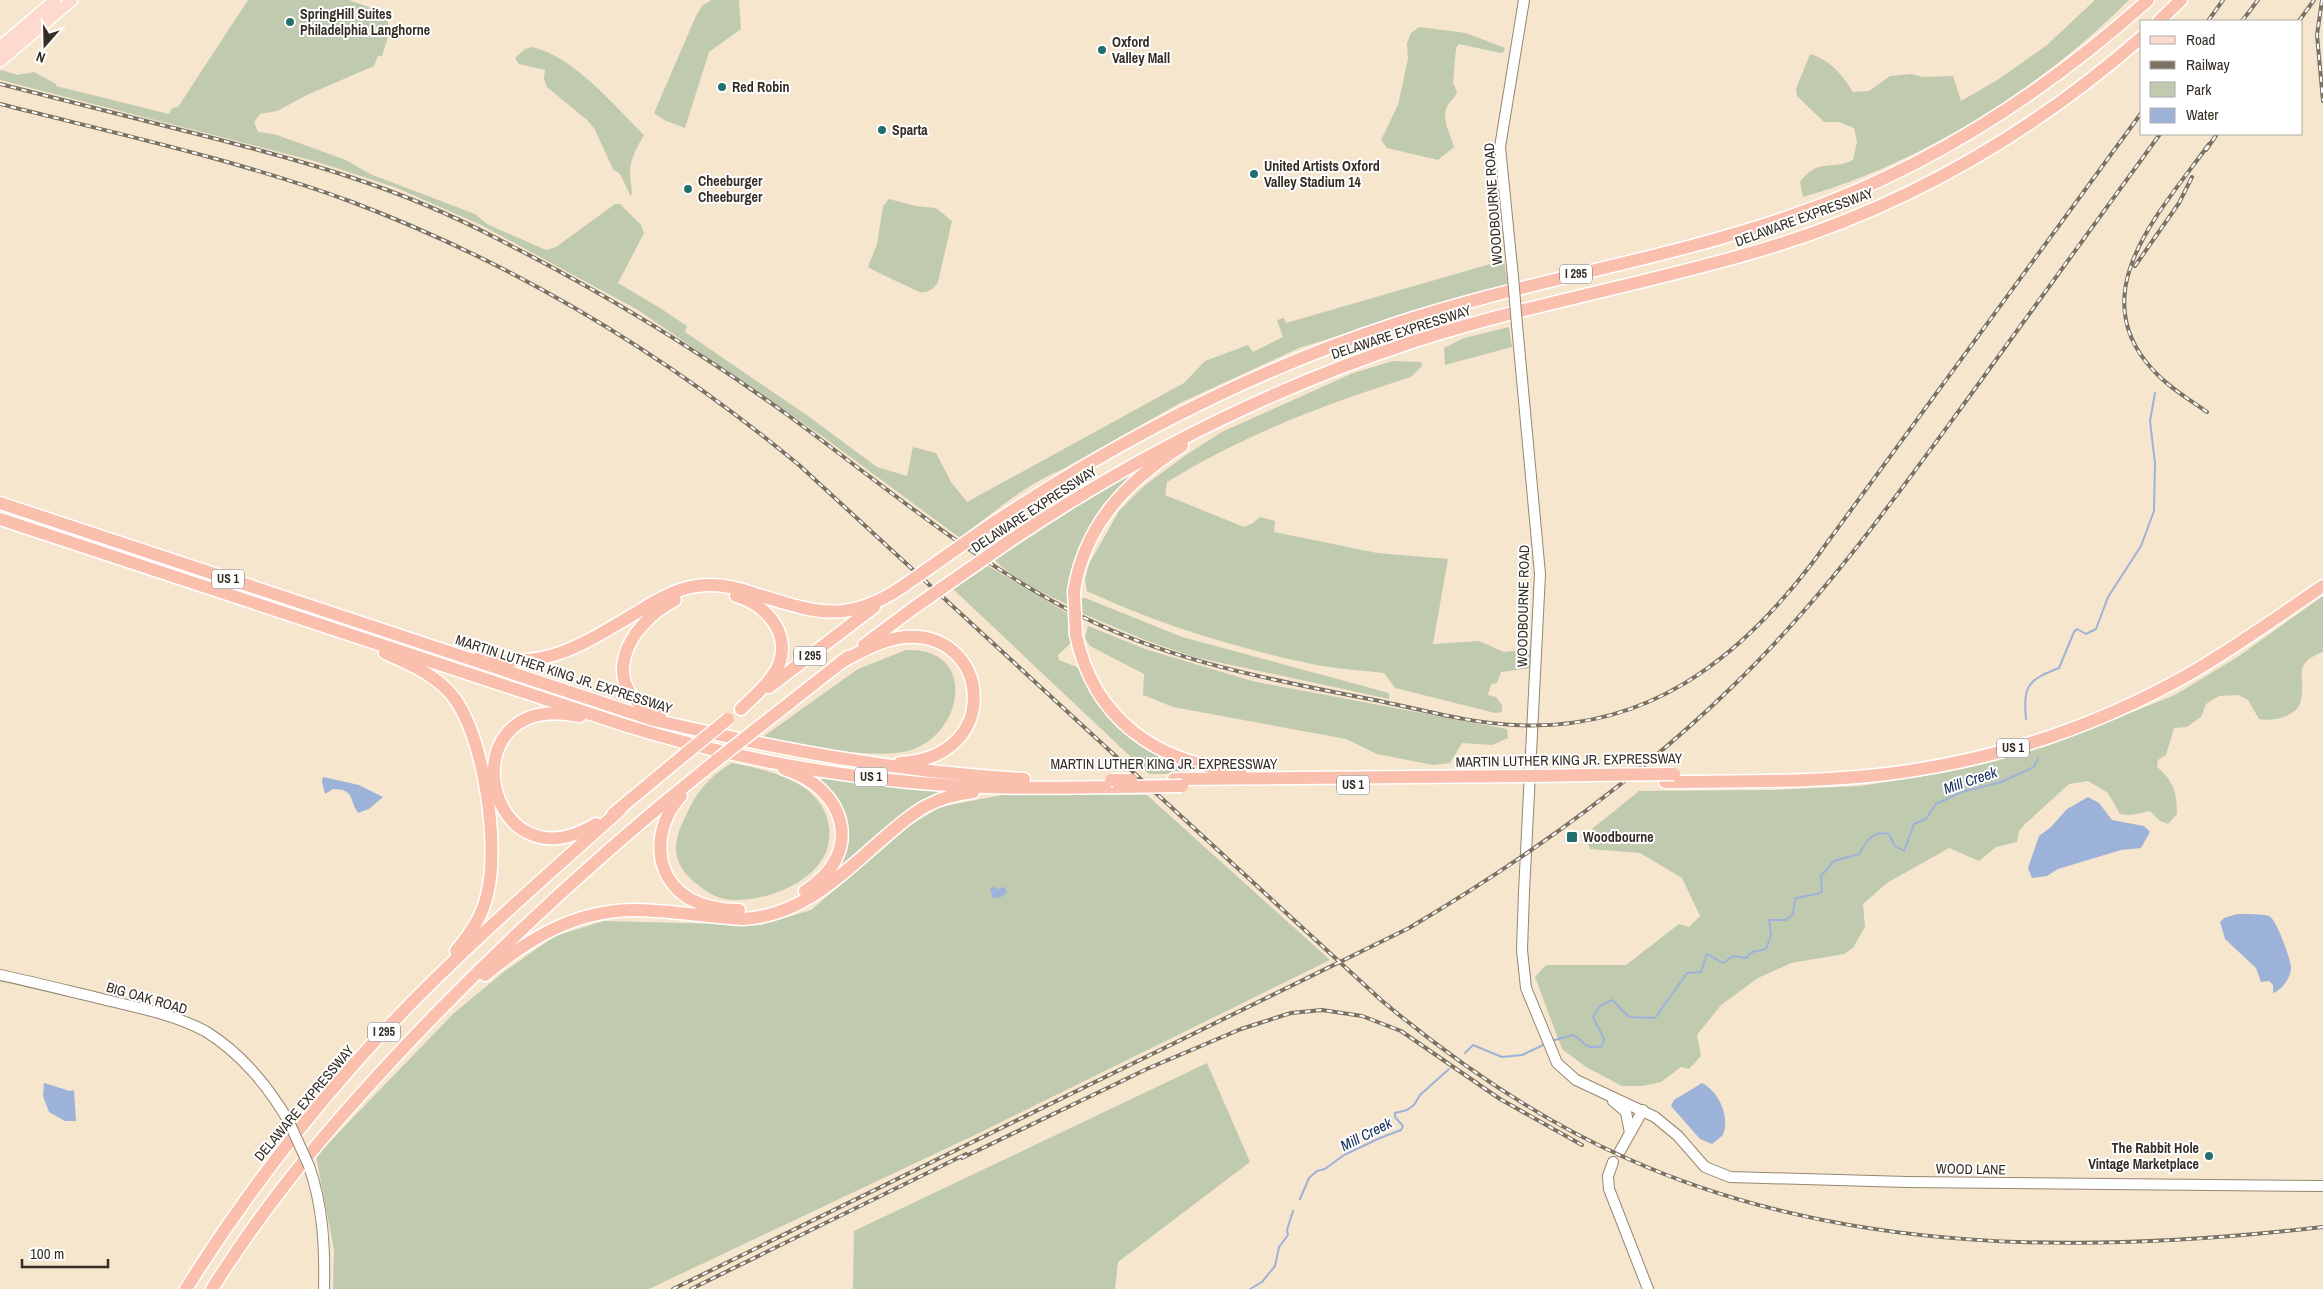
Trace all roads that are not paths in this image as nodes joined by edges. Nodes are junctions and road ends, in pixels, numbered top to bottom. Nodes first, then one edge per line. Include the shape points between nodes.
1 (55, 0) edge
2 (72, 0) edge
3 (1524, 0) edge
4 (2148, 0) edge
5 (2181, 0) edge
6 (2160, 20) edge
7 (2140, 39) edge
8 (0, 47) edge
9 (0, 61) edge
10 (1243, 408) junction
11 (0, 500) edge
12 (0, 503) edge
13 (30, 513) junction
14 (0, 519) edge
15 (2323, 577) edge
16 (2323, 586) edge
17 (897, 590) junction
18 (332, 629) junction
19 (426, 644) junction
20 (841, 662) junction
21 (741, 709) junction
22 (624, 725) junction
23 (685, 727) junction
24 (743, 756) junction
25 (714, 762) junction
26 (868, 764) junction
27 (1289, 778) junction
28 (1670, 778) junction
29 (1530, 779) junction
30 (1115, 783) junction
31 (1178, 783) junction
32 (1001, 787) junction
33 (620, 810) junction
34 (0, 974) edge
35 (413, 1002) junction
36 (431, 1020) junction
37 (1598, 1090) junction
38 (1643, 1110) junction
39 (1630, 1133) junction
40 (1620, 1151) dead end
41 (1613, 1162) dead end
42 (2323, 1186) edge
43 (186, 1289) edge
44 (212, 1289) edge
45 (324, 1289) edge
46 (1648, 1289) edge

1 - 8 main road
2 - 9 main road
3 - 37 main road, WOODBOURNE ROAD, bridge via 1500,147 1540,574 1523,973 1530,1001 1557,1063 1576,1080
4 - 17 highway, DELAWARE EXPRESSWAY / I 295, bridge via 2087,54 2018,103 1971,133 1893,175 1760,226 1437,311 1306,356 1227,390 1147,430 1056,482
5 - 6 highway
7 - 10 highway, DELAWARE EXPRESSWAY / I 295 via 2084,85 2021,130 1932,182 1860,215 1744,255 1440,333 1325,373
10 - 20 highway, DELAWARE EXPRESSWAY / I 295, bridge via 1128,467 1011,540
10 - 27 highway, bridge via 1156,463 1113,502 1089,540 1078,570 1074,591 1076,635 1085,668 1102,698 1123,724 1147,743 1196,764
11 - 13 highway
12 - 13 highway, MARTIN LUTHER KING JR. EXPRESSWAY / US 1
13 - 19 highway, MARTIN LUTHER KING JR. EXPRESSWAY / US 1
14 - 18 highway, MARTIN LUTHER KING JR. EXPRESSWAY / US 1
15 - 28 highway, MARTIN LUTHER KING JR. EXPRESSWAY / US 1 via 2228,642 2168,678 2093,713 2022,738 1941,758 1873,768
16 - 28 highway, MARTIN LUTHER KING JR. EXPRESSWAY / US 1 via 2226,652 2172,684 2096,719 2017,747 1943,765 1867,776 1804,780
17 - 19 highway via 854,610 824,612 735,588 704,585 664,596 575,648 529,661 498,660
17 - 21 highway, DELAWARE EXPRESSWAY / I 295
18 - 22 highway, MARTIN LUTHER KING JR. EXPRESSWAY / US 1
18 - 35 highway via 413,665 439,682 463,712 480,758 490,841 491,871 487,896 470,934
19 - 23 highway, MARTIN LUTHER KING JR. EXPRESSWAY / US 1 via 616,709
20 - 25 highway, DELAWARE EXPRESSWAY / I 295, bridge
20 - 26 highway via 888,641 905,637 926,638 952,652 964,666 972,684 972,715 952,746 922,761
21 - 23 highway via 770,679 780,662 782,646 776,624 758,606 740,597 712,592 682,597 661,608 641,625 627,646 622,669 626,685 638,702 649,711
21 - 33 highway, DELAWARE EXPRESSWAY / I 295, bridge
22 - 24 highway, MARTIN LUTHER KING JR. EXPRESSWAY / US 1
22 - 33 highway via 566,714 532,717 515,727 503,741 492,773 495,793 504,810 520,827 536,835 554,838 574,835
23 - 26 highway, MARTIN LUTHER KING JR. EXPRESSWAY / US 1 via 776,748
24 - 25 highway via 812,781 828,795 839,818 840,846 830,870 806,891 769,907 735,910 702,904 680,891 664,869 660,846 664,821 674,803
24 - 32 highway, MARTIN LUTHER KING JR. EXPRESSWAY / US 1 via 874,777
25 - 36 highway, I 295 via 557,896
26 - 30 highway, MARTIN LUTHER KING JR. EXPRESSWAY / US 1 via 1009,779
27 - 29 highway, MARTIN LUTHER KING JR. EXPRESSWAY / US 1
27 - 31 highway, MARTIN LUTHER KING JR. EXPRESSWAY / US 1
28 - 29 highway, MARTIN LUTHER KING JR. EXPRESSWAY / US 1, bridge
29 - 31 highway, MARTIN LUTHER KING JR. EXPRESSWAY / US 1
30 - 31 highway, MARTIN LUTHER KING JR. EXPRESSWAY / US 1, bridge
30 - 32 highway, MARTIN LUTHER KING JR. EXPRESSWAY / US 1
32 - 36 highway via 948,796 924,806 819,892 781,912 743,918 623,911 564,924 517,949
33 - 35 highway, DELAWARE EXPRESSWAY / I 295
34 - 45 main road, BIG OAK ROAD, bridge via 140,1008 194,1026 219,1041 243,1062 270,1092 289,1122 317,1188 322,1218
35 - 43 highway, DELAWARE EXPRESSWAY / I 295 via 356,1062 274,1161
36 - 44 highway, I 295 via 293,1173
37 - 38 main road, WOODBOURNE ROAD
37 - 39 main road via 1626,1112
38 - 39 main road
38 - 42 main road, WOOD LANE via 1678,1136 1705,1167 1730,1177
39 - 40 main road
41 - 46 main road via 1608,1176 1609,1189

